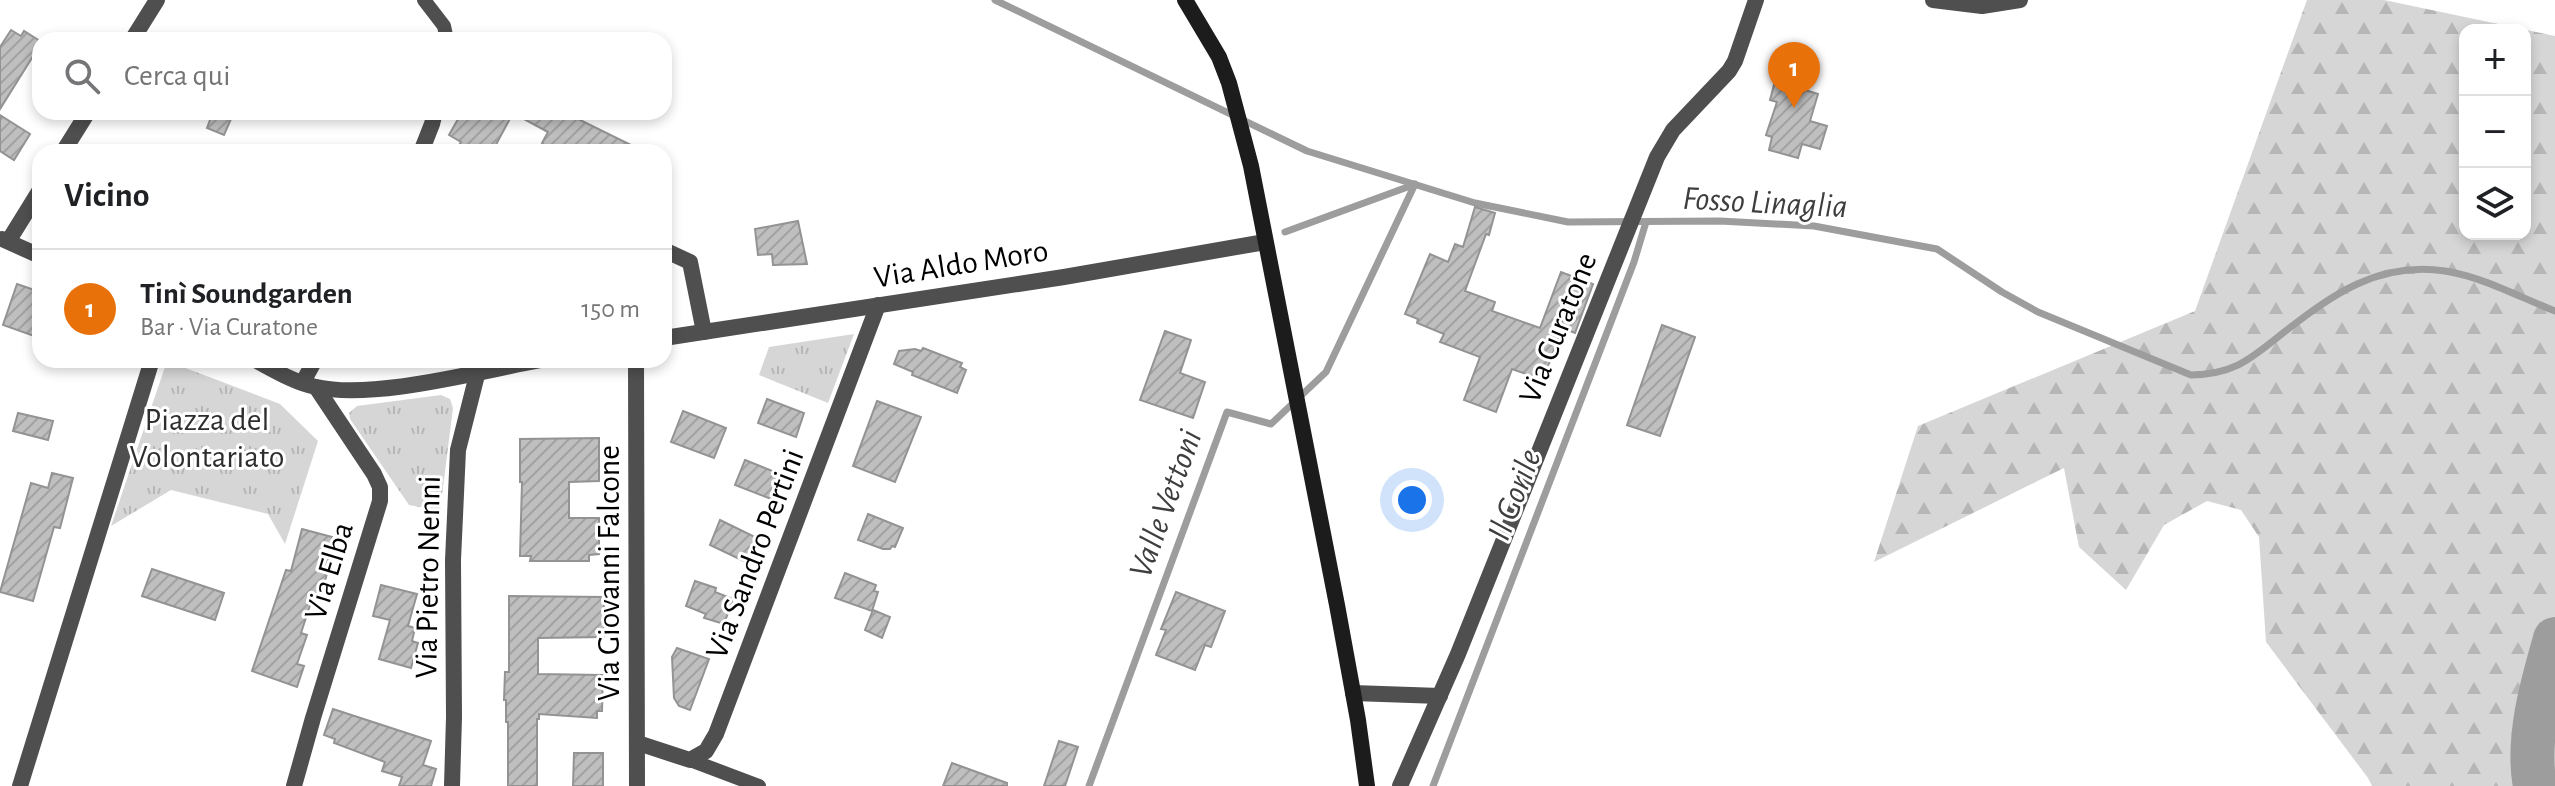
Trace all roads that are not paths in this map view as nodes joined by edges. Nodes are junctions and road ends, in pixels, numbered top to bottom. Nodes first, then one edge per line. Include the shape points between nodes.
1 (157, 0) edge
2 (424, 0) edge
3 (1185, 0) edge
4 (1756, 0) edge
5 (1933, 0) edge
6 (2020, 0) edge
7 (137, 32) edge
8 (445, 32) edge
9 (83, 120) edge
10 (433, 120) edge
11 (68, 144) edge
12 (424, 144) edge
13 (32, 201) edge
14 (4, 239) edge
15 (1265, 242) junction
16 (32, 252) edge
17 (672, 254) edge
18 (878, 305) junction
19 (704, 332) junction
20 (672, 337) edge
21 (150, 368) edge
22 (272, 368) edge
23 (313, 368) edge
24 (470, 368) edge
25 (477, 368) edge
26 (636, 368) edge
27 (309, 385) junction
28 (1353, 693) junction
29 (1440, 696) junction
30 (638, 743) junction
31 (690, 760) junction
32 (20, 786) edge
33 (294, 786) edge
34 (452, 786) edge
35 (637, 786) edge
36 (759, 786) edge
37 (1367, 786) edge
38 (1400, 786) edge

1 - 7 street
2 - 8 lane
3 - 15 main road via 1229,83
4 - 29 street, Via Curatone via 1735,61 1663,144
5 - 6 street via 1982,6
9 - 11 street
10 - 12 street
13 - 14 street
14 - 16 street
15 - 18 street, Via Aldo Moro
15 - 28 main road
17 - 19 street via 690,262
18 - 19 street, Via Aldo Moro
18 - 31 street, Via Sandro Pertini via 716,734 706,751
19 - 20 street, Via Aldo Moro
21 - 32 street
22 - 27 street
23 - 27 street
24 - 27 street via 415,383 357,390
25 - 34 street, Via Pietro Nenni via 458,450
26 - 30 street, Via Giovanni Falcone
27 - 33 street, Via Elba via 374,474 380,501
28 - 29 street
28 - 37 main road
29 - 38 street, Via Curatone
30 - 31 street
30 - 35 street, Via Giovanni Falcone
31 - 36 lane

